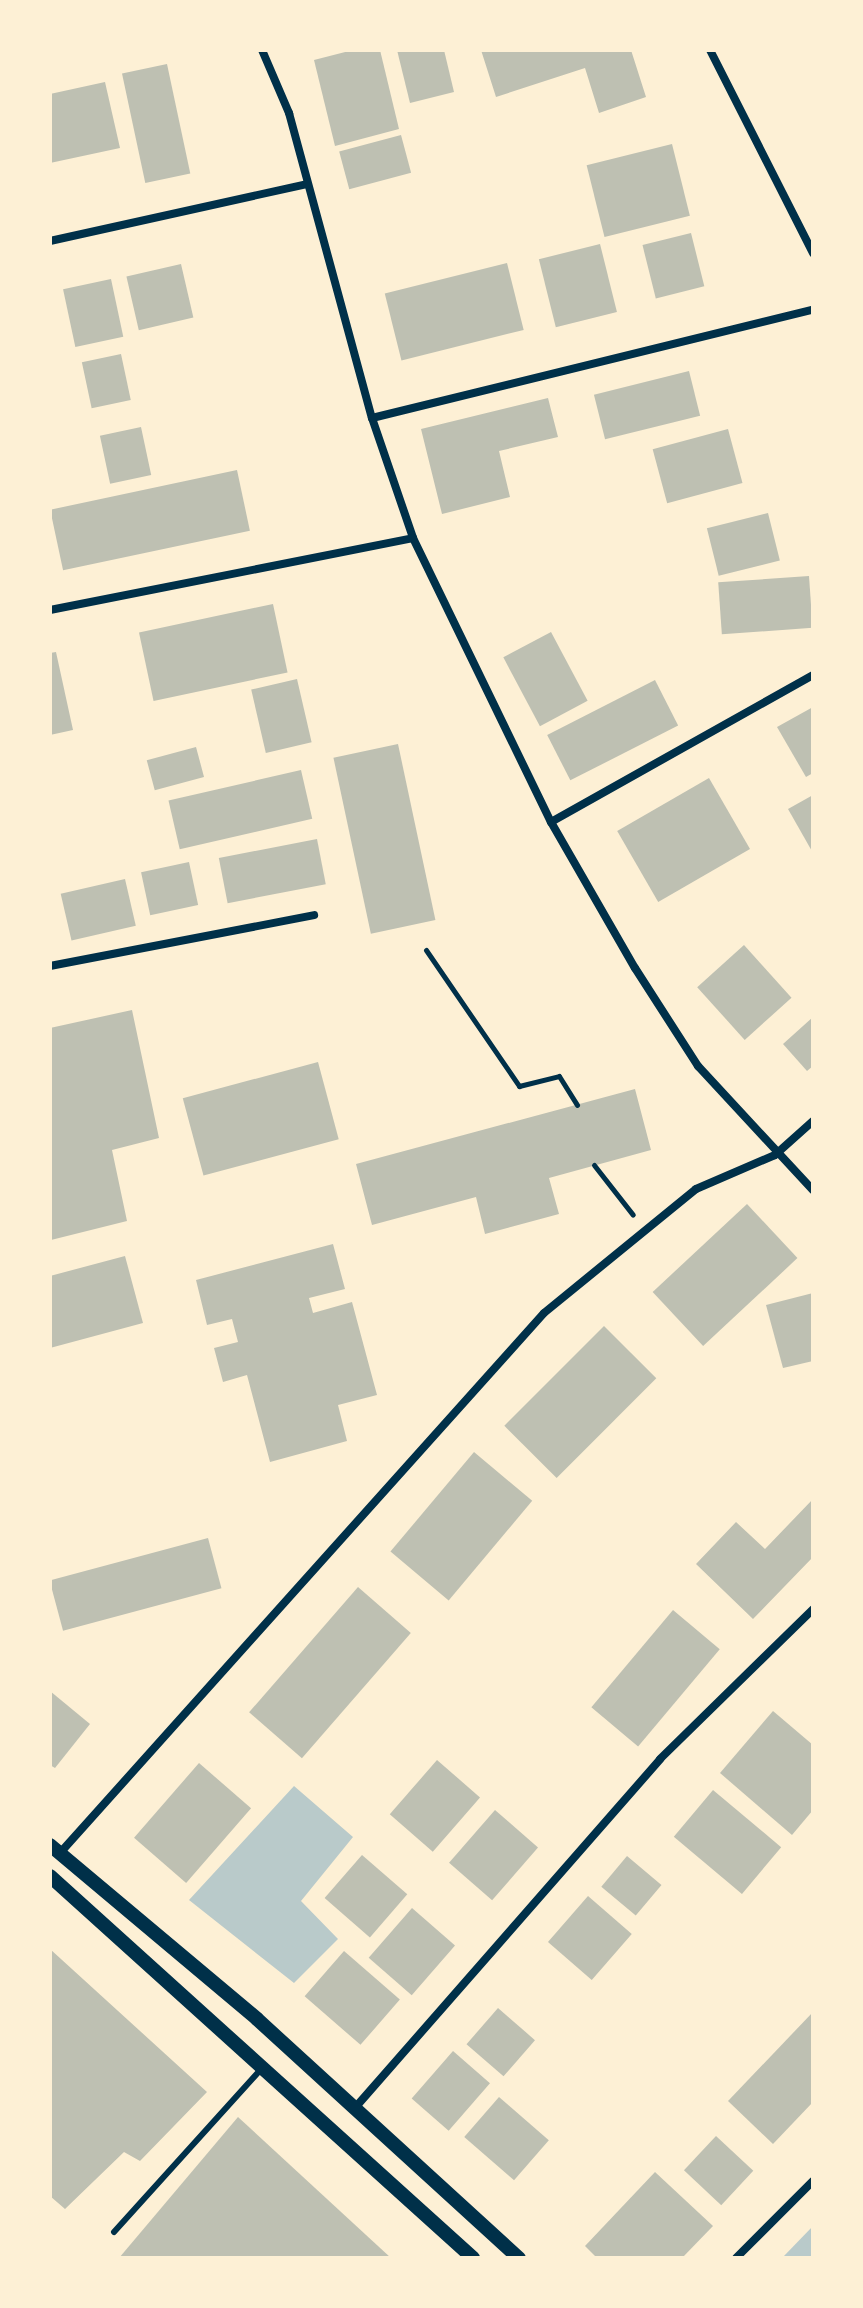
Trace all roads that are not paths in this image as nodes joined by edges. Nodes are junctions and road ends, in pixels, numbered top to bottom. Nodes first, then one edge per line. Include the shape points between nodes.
1 (262, 50) edge
2 (710, 50) edge
3 (307, 184) junction
4 (50, 241) edge
5 (813, 253) edge
6 (813, 310) edge
7 (372, 418) junction
8 (413, 538) junction
9 (50, 610) edge
10 (813, 675) edge
11 (551, 822) junction
12 (314, 915) dead end
13 (50, 966) edge
14 (813, 1121) edge
15 (775, 1155) junction
16 (813, 1190) edge
17 (813, 1609) edge
18 (55, 1849) edge
19 (50, 1876) edge
20 (262, 2068) junction
21 (354, 2109) junction
22 (813, 2181) edge
23 (114, 2232) dead end
24 (473, 2258) edge
25 (519, 2258) edge
26 (736, 2258) edge

1 - 3 street via 289,113
2 - 5 street
3 - 4 street
3 - 7 street
6 - 7 street
7 - 8 street
8 - 9 street
8 - 11 street
10 - 11 street
11 - 15 street via 698,1066
12 - 13 street
14 - 15 street
15 - 16 street
15 - 18 street via 696,1189 544,1313
17 - 21 street via 660,1759
18 - 21 street
19 - 20 street
20 - 23 lane
20 - 24 street
21 - 25 street
22 - 26 street

